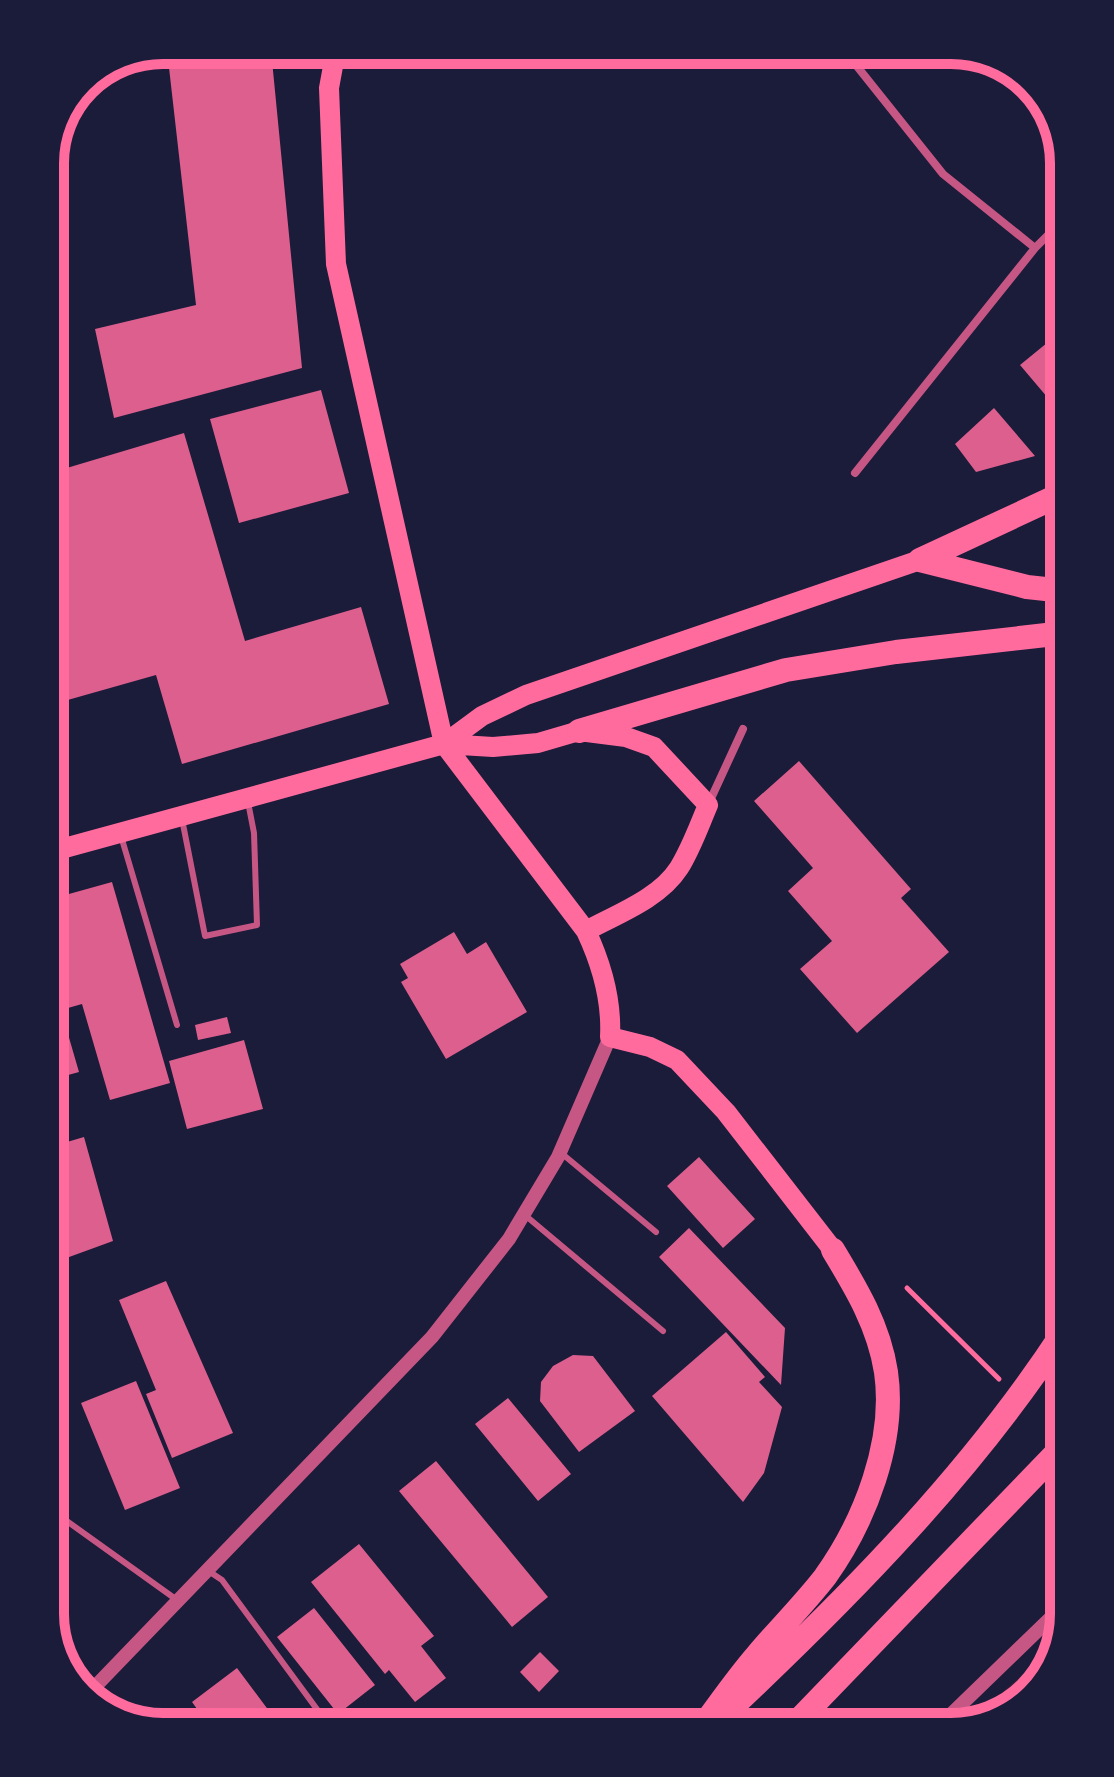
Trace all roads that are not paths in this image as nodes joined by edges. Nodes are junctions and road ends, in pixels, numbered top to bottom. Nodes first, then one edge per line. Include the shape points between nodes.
1 (333, 64) edge
2 (855, 64) edge
3 (1050, 233) edge
4 (1035, 248) junction
5 (855, 473) dead end
6 (1050, 500) edge
7 (920, 560) junction
8 (1050, 589) edge
9 (1050, 635) edge
10 (743, 729) dead end
11 (579, 731) junction
12 (444, 744) junction
13 (247, 798) junction
14 (708, 805) junction
15 (182, 816) junction
16 (120, 833) junction
17 (64, 848) edge
18 (586, 931) junction
19 (177, 1025) dead end
20 (610, 1037) junction
21 (560, 1152) junction
22 (523, 1214) junction
23 (656, 1232) dead end
24 (833, 1250) joint
25 (663, 1331) dead end
26 (1050, 1353) edge
27 (1050, 1460) edge
28 (64, 1519) edge
29 (207, 1570) junction
30 (178, 1601) junction
31 (1049, 1623) edge
32 (95, 1686) edge
33 (320, 1713) edge
34 (713, 1713) edge
35 (725, 1713) edge
36 (806, 1713) edge
37 (953, 1713) edge

1 - 12 main road via 329,88 336,264
2 - 4 street via 943,174
3 - 4 street
4 - 5 street
6 - 7 highway
7 - 8 highway
7 - 12 main road via 526,695 482,716
9 - 11 highway via 786,670
10 - 14 street
11 - 12 main road via 538,743
11 - 14 main road via 654,747
12 - 13 main road
12 - 18 main road
13 - 15 main road
13 - 15 lane via 254,833 257,925 205,936
14 - 18 main road via 670,880
15 - 16 main road
16 - 17 main road
16 - 19 lane
18 - 20 main road via 600,960
20 - 21 street
20 - 24 main road via 677,1060 726,1112
21 - 22 street
21 - 23 lane
22 - 25 lane
22 - 29 street via 432,1337
24 - 34 highway via 865,1304 886,1372 880,1459 850,1535 825,1576
26 - 35 highway via 887,1553
27 - 36 highway
28 - 30 lane
29 - 30 street
29 - 33 lane via 222,1580
30 - 32 street
31 - 37 street

